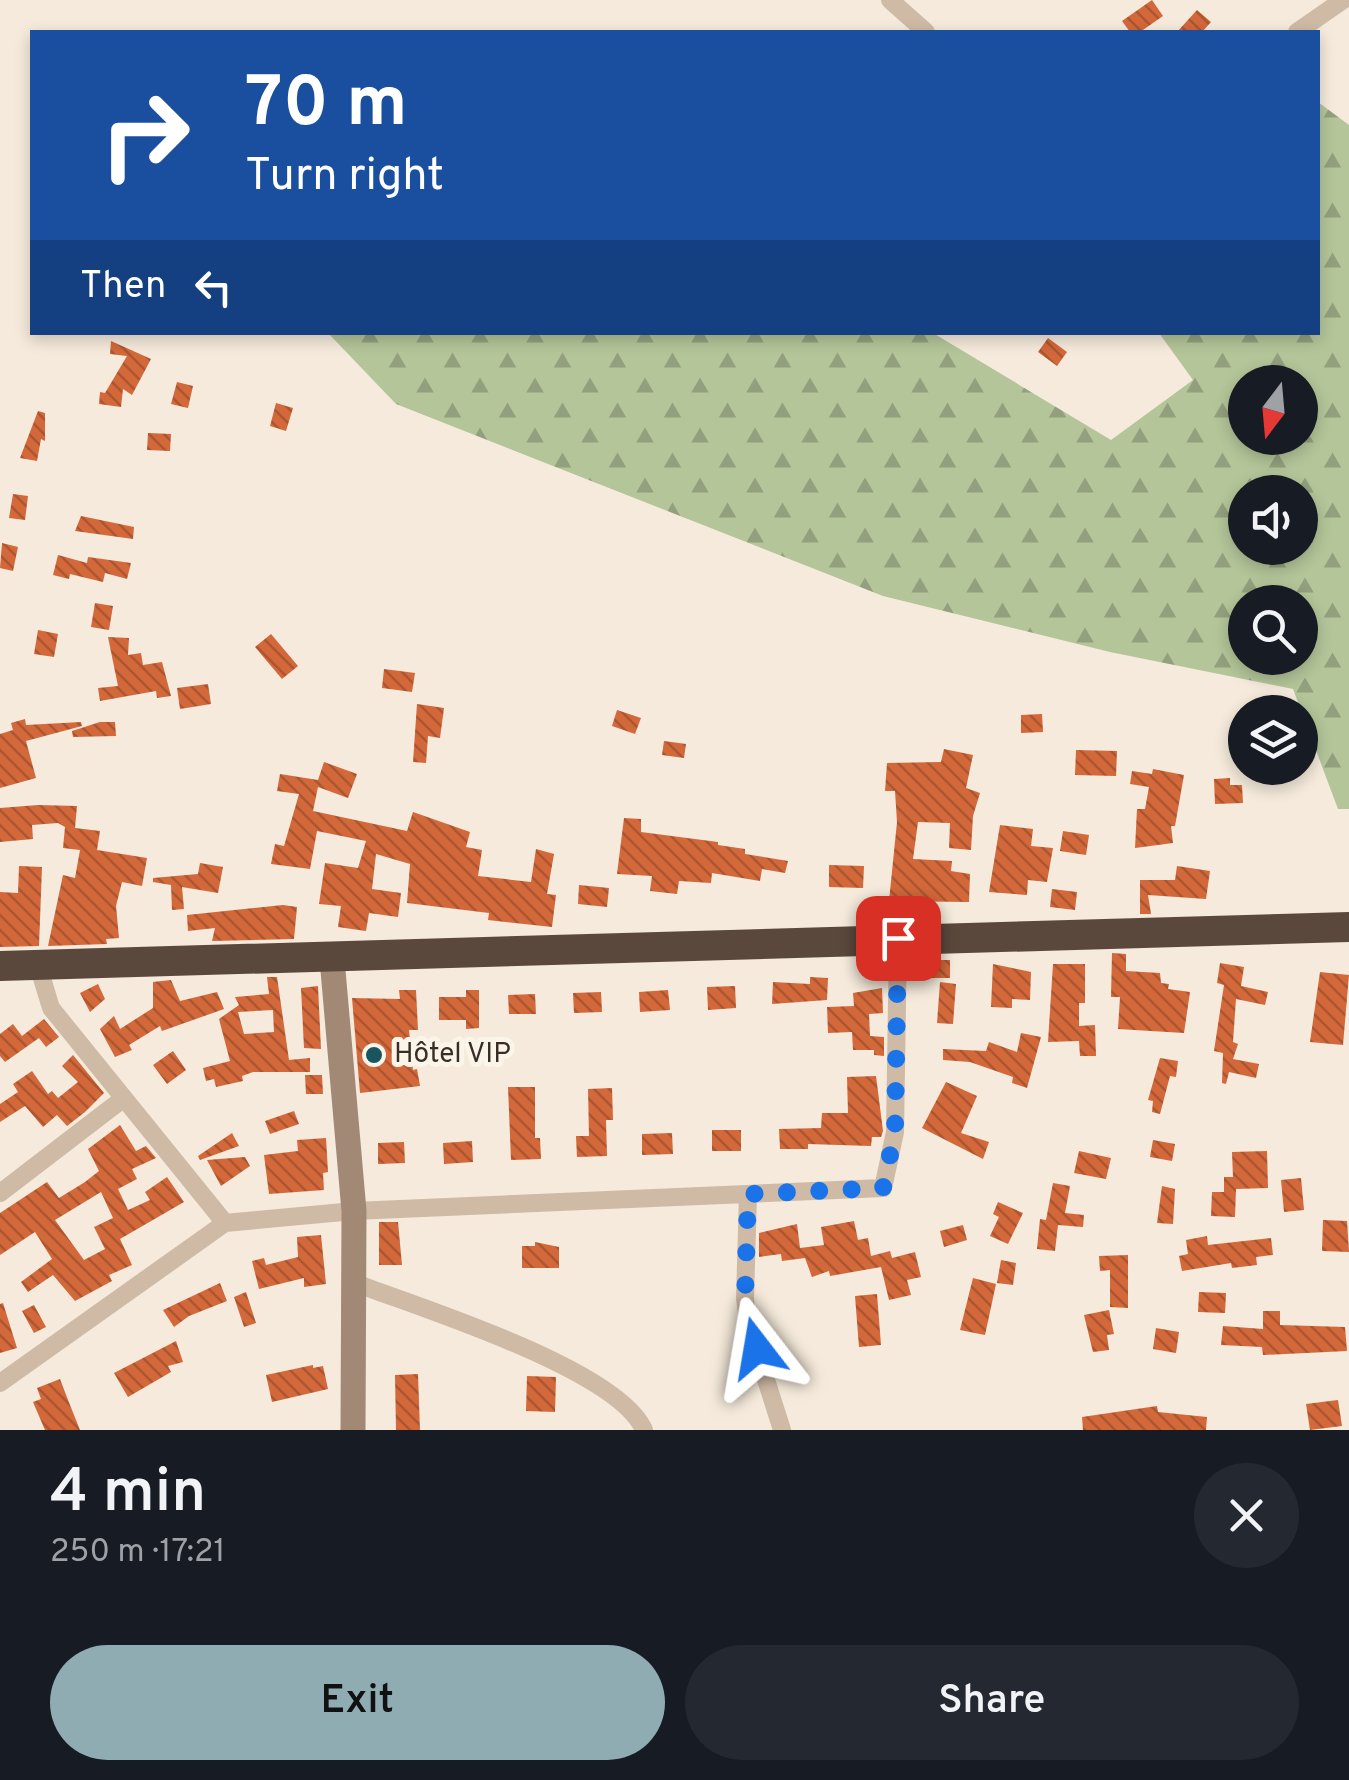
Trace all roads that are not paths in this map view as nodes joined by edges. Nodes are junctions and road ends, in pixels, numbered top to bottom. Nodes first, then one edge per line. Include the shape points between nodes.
1 (890, 0) edge
2 (1343, 0) edge
3 (924, 30) edge
4 (1299, 30) edge
5 (1349, 928) edge
6 (898, 938) junction
7 (332, 958) junction
8 (38, 965) junction
9 (0, 966) edge
10 (124, 1098) junction
11 (0, 1192) edge
12 (748, 1194) junction
13 (354, 1212) junction
14 (225, 1223) junction
15 (355, 1283) junction
16 (0, 1383) edge
17 (352, 1430) edge
18 (644, 1430) edge
19 (782, 1430) edge

1 - 3 street
2 - 4 street
5 - 6 highway
6 - 7 highway
6 - 12 street via 895,1132 883,1188
7 - 8 highway
7 - 13 street
8 - 9 highway
8 - 10 street via 51,1008
10 - 11 street
10 - 14 street
12 - 13 street
12 - 19 street via 749,1326
13 - 14 street
13 - 15 street
14 - 16 street
15 - 17 street
15 - 18 street via 600,1384 622,1399

